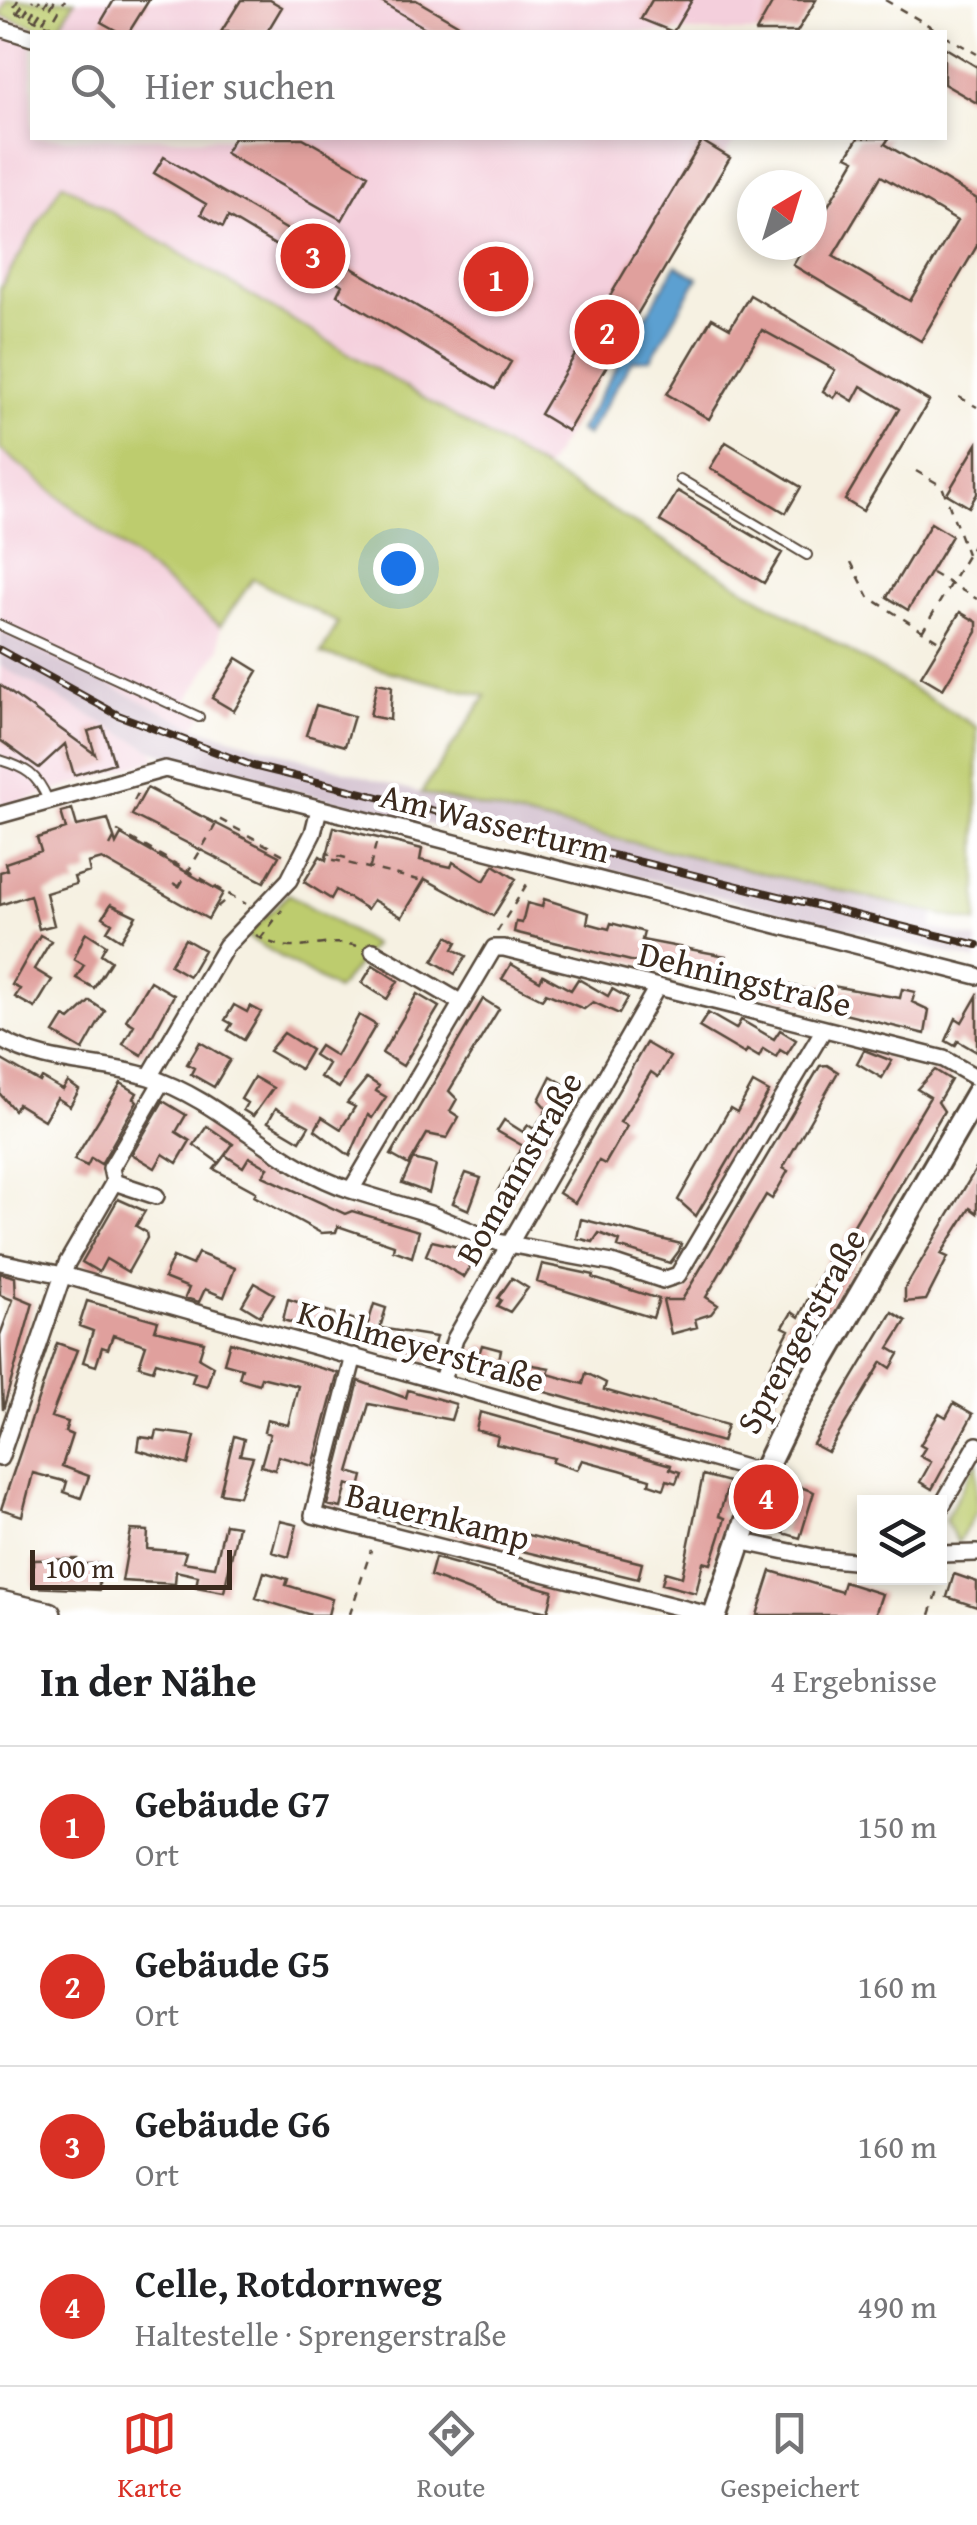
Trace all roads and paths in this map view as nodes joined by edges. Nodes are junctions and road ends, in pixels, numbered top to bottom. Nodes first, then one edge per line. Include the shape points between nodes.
1 (18, 0) edge
2 (26, 0) edge
3 (33, 0) edge
4 (40, 0) edge
5 (48, 0) edge
6 (56, 0) edge
7 (65, 0) edge
8 (885, 0) edge
9 (18, 14) junction
10 (24, 16) junction
11 (29, 18) junction
12 (36, 20) junction
13 (42, 23) junction
14 (50, 26) junction
15 (0, 28) edge
16 (47, 30) edge
17 (935, 30) edge
18 (30, 37) edge
19 (947, 37) edge
20 (977, 54) edge
21 (959, 397) dead end
22 (977, 407) edge
23 (916, 472) dead end
24 (680, 479) dead end
25 (977, 539) edge
26 (807, 555) dead end
27 (968, 555) junction
28 (851, 562) dead end
29 (932, 573) dead end
30 (950, 584) junction
31 (977, 587) edge
32 (972, 596) junction
33 (977, 600) edge
34 (0, 625) edge
35 (922, 632) junction
36 (940, 642) dead end
37 (199, 717) dead end
38 (0, 760) edge
39 (48, 800) junction
40 (134, 801) dead end
41 (319, 809) junction
42 (0, 815) edge
43 (215, 824) junction
44 (381, 825) junction
45 (200, 838) dead end
46 (206, 840) junction
47 (110, 846) dead end
48 (346, 858) dead end
49 (298, 864) junction
50 (538, 865) junction
51 (370, 869) junction
52 (188, 870) junction
53 (427, 882) dead end
54 (173, 884) dead end
55 (231, 895) junction
56 (279, 904) dead end
57 (217, 907) dead end
58 (261, 912) junction
59 (245, 926) junction
60 (260, 938) junction
61 (494, 948) junction
62 (374, 951) joint
63 (977, 976) edge
64 (656, 989) junction
65 (460, 1002) junction
66 (824, 1028) junction
67 (0, 1039) edge
68 (977, 1078) edge
69 (155, 1080) junction
70 (977, 1094) edge
71 (114, 1182) junction
72 (351, 1190) junction
73 (156, 1196) dead end
74 (510, 1245) junction
75 (0, 1262) edge
76 (63, 1274) junction
77 (354, 1356) junction
78 (442, 1380) junction
79 (3, 1436) edge
80 (977, 1444) edge
81 (0, 1458) edge
82 (763, 1473) junction
83 (947, 1497) edge
84 (739, 1542) junction
85 (371, 1550) dead end
86 (977, 1552) edge
87 (947, 1554) edge
88 (857, 1561) edge
89 (937, 1585) edge
90 (0, 1604) edge
91 (350, 1614) edge
92 (48, 1615) edge
93 (712, 1615) edge
94 (930, 1615) edge

1 - 9 path via 12,11
2 - 9 path
3 - 10 path
4 - 11 path
5 - 12 path
6 - 13 path
7 - 14 path
8 - 17 path
9 - 10 path
10 - 11 path
11 - 12 path
12 - 13 path
13 - 14 path
14 - 16 path
15 - 18 street
19 - 20 path
21 - 22 path
23 - 27 path via 942,486
24 - 26 lane
25 - 27 path
27 - 30 path
28 - 35 path via 868,596
29 - 30 path
30 - 32 path
30 - 35 path
31 - 32 path
32 - 33 path
34 - 37 lane
35 - 36 path
38 - 39 lane via 39,778
39 - 41 street, Am Wasserturm via 164,770
39 - 42 street, Am Wasserturm
40 - 43 path via 143,785
41 - 44 street, Am Wasserturm
41 - 49 street
43 - 46 path
43 - 49 path via 218,818
44 - 50 street, Am Wasserturm
44 - 51 path
45 - 46 path
46 - 52 path
47 - 52 path via 118,831
48 - 51 path via 340,858
49 - 58 street
50 - 61 path
50 - 63 street, Am Wasserturm
51 - 53 path
52 - 54 path via 181,888
52 - 55 path
55 - 57 path
55 - 58 path
56 - 60 path via 283,911
58 - 59 street
59 - 60 path
59 - 69 street via 226,946
60 - 62 path via 280,948 333,941
61 - 64 street, Dehningstraße
61 - 65 street
62 - 65 street
64 - 66 street, Dehningstraße
64 - 74 street, Bomannstraße
65 - 72 street
66 - 68 street, Dehningstraße via 944,1059
66 - 74 street via 678,1274 663,1280 612,1263
67 - 69 street via 39,1058
69 - 71 street via 111,1168
69 - 72 street via 291,1163
70 - 82 street, Sprengerstraße
71 - 73 street
71 - 76 street
72 - 74 street
74 - 78 street, Bomannstraße via 455,1338
75 - 76 street, Kohlmeyerstraße
76 - 77 street, Kohlmeyerstraße
76 - 79 street
77 - 78 street, Kohlmeyerstraße
77 - 93 street, Bauernkamp via 313,1515
78 - 82 street, Kohlmeyerstraße
79 - 81 street
80 - 83 street
82 - 84 street, Sprengerstraße
84 - 88 street
84 - 93 street, Sprengerstraße
85 - 91 path
86 - 87 street
89 - 94 path
90 - 92 main road

